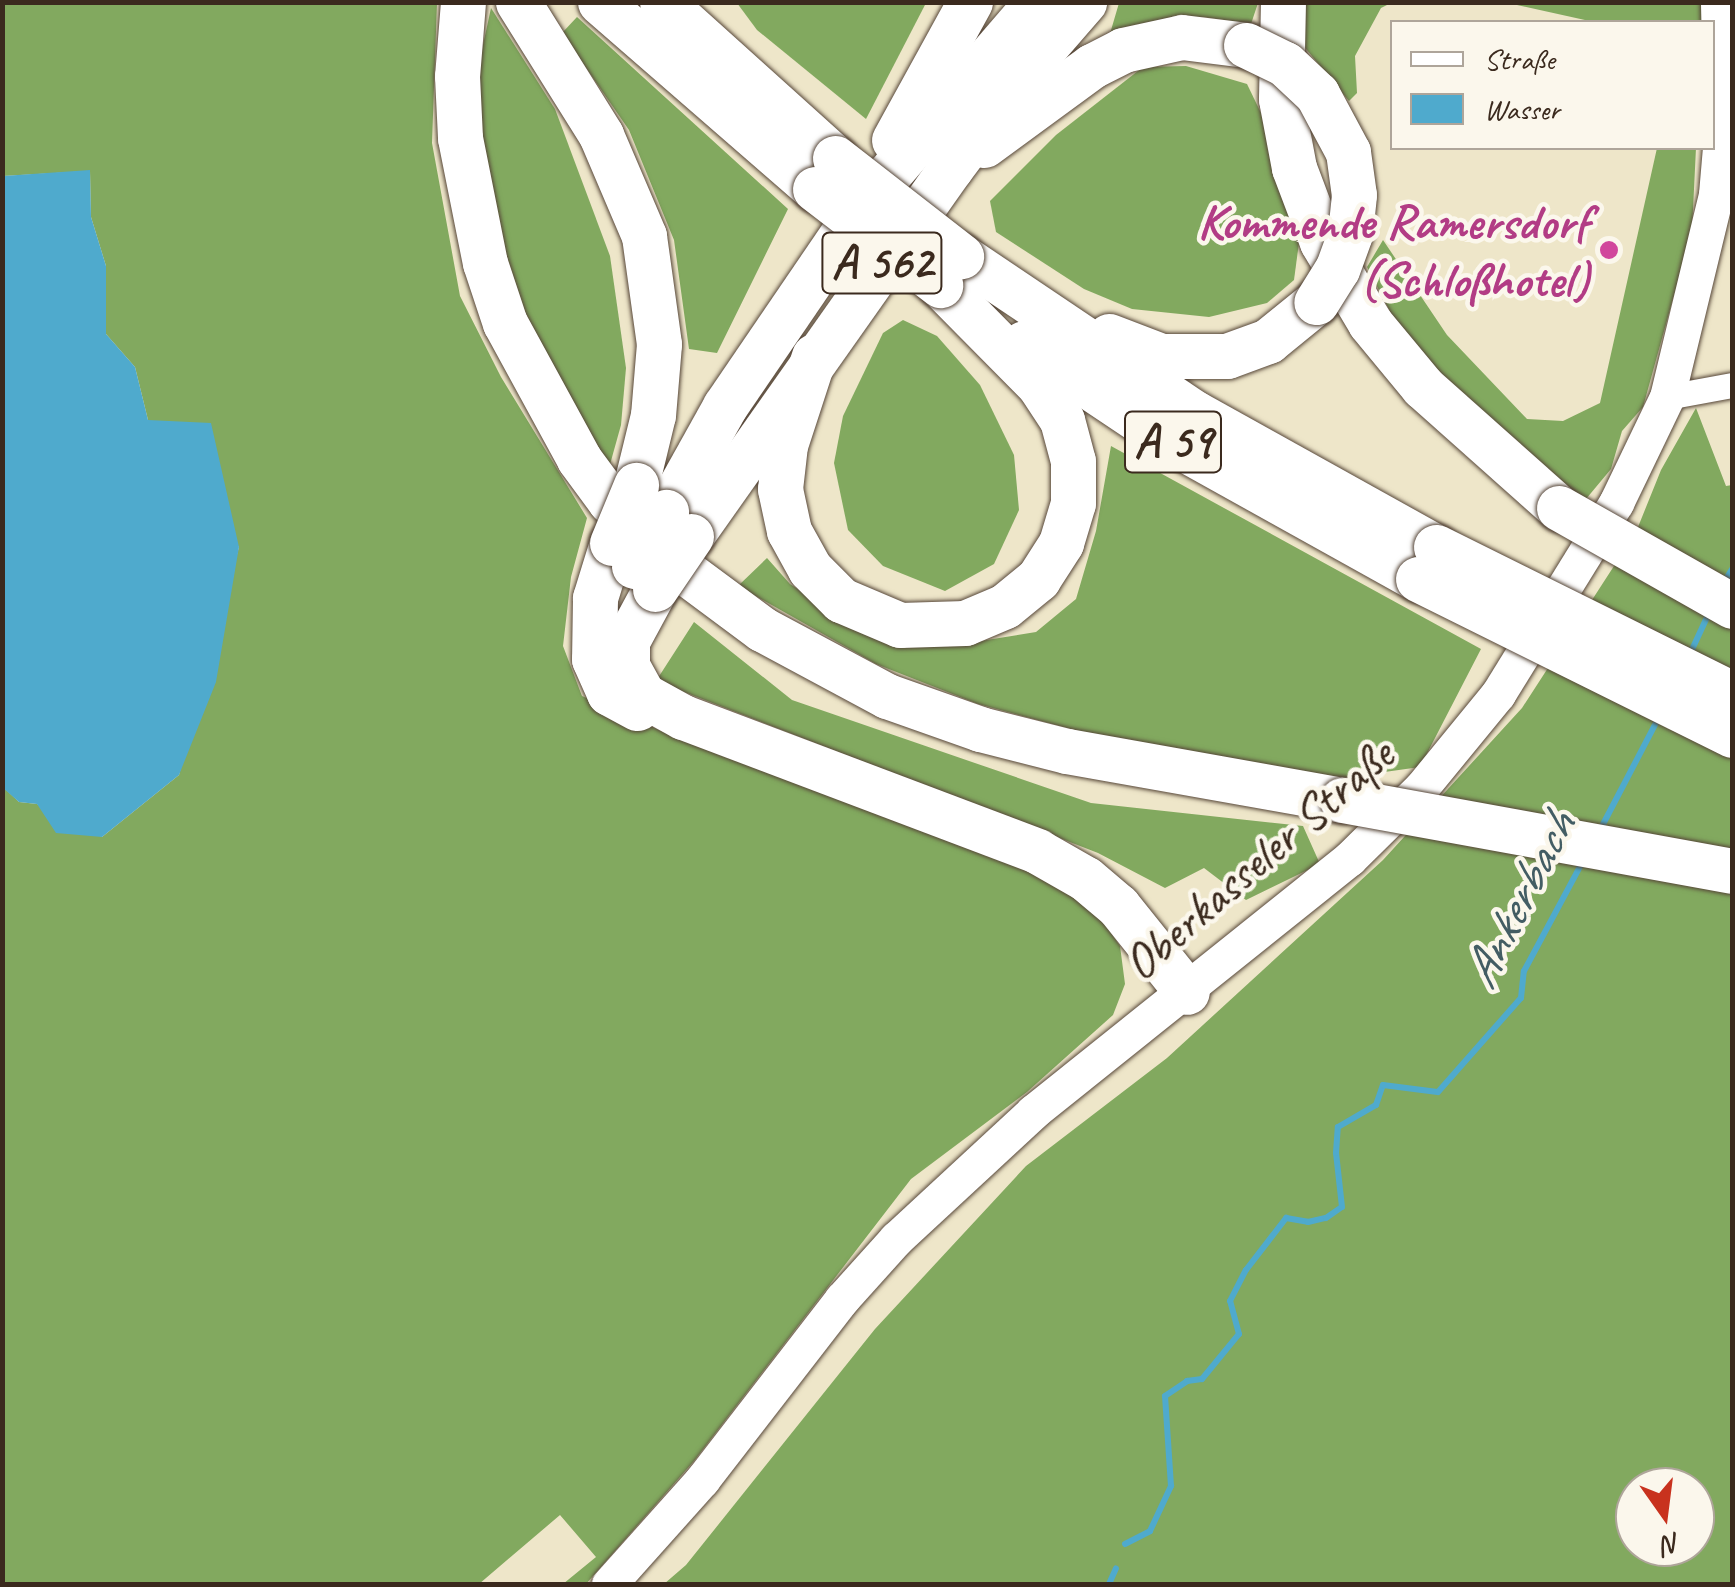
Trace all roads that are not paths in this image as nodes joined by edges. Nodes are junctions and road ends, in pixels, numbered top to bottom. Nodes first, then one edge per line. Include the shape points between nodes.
1 (463, 2) edge
2 (518, 2) edge
3 (600, 2) edge
4 (970, 2) edge
5 (1037, 2) edge
6 (1084, 2) edge
7 (1283, 2) edge
8 (1718, 2) edge
9 (673, 24) edge
10 (950, 169) junction
11 (863, 204) junction
12 (950, 270) junction
13 (1010, 292) junction
14 (814, 356) junction
15 (1732, 385) edge
16 (1667, 397) junction
17 (664, 511) junction
18 (1427, 563) junction
19 (634, 566) junction
20 (1732, 606) edge
21 (1732, 694) edge
22 (684, 718) junction
23 (1732, 735) edge
24 (1732, 871) edge
25 (1187, 992) junction
26 (609, 1584) edge

1 - 24 highway, bridge via 460,138 485,264 505,323 579,459 610,501 665,557 762,630 887,696 980,729
2 - 17 highway via 600,135 644,236 659,344 653,416
3 - 9 highway, A 59
4 - 11 highway
5 - 11 highway
6 - 10 highway, A 562
7 - 20 highway, bridge via 1281,99 1294,168 1322,242 1370,323 1423,388 1559,508
8 - 16 street, Oberkasseler Straße via 1722,136 1716,194
9 - 12 highway, A 59, bridge via 825,173
10 - 13 highway, bridge via 1092,66 1124,50 1182,37 1246,45 1285,64 1317,94 1348,152 1354,196 1337,270 1286,330 1248,350 1183,359 1140,349
10 - 14 highway, A 562
11 - 17 highway via 724,406
12 - 13 highway, A 59
12 - 14 highway via 1052,402 1074,460 1073,503 1061,543 1038,578 1005,606 965,624 900,626 841,600 810,570 789,531 780,489 785,446
12 - 18 highway, A 59 via 1172,442
13 - 18 highway, A 59
14 - 17 highway, A 562
15 - 16 street
16 - 25 street, Oberkasseler Straße via 1578,570 1457,745 1349,860
17 - 19 highway, bridge
17 - 19 highway, A 562, bridge
18 - 21 highway, A 59, bridge
18 - 23 highway, A 59, bridge
19 - 22 highway, A 562 via 627,666 643,696
19 - 22 highway via 596,598 592,624 600,678 621,702
22 - 25 highway via 1037,851 1118,906
25 - 26 street, Oberkasseler Straße via 1033,1112 896,1239

